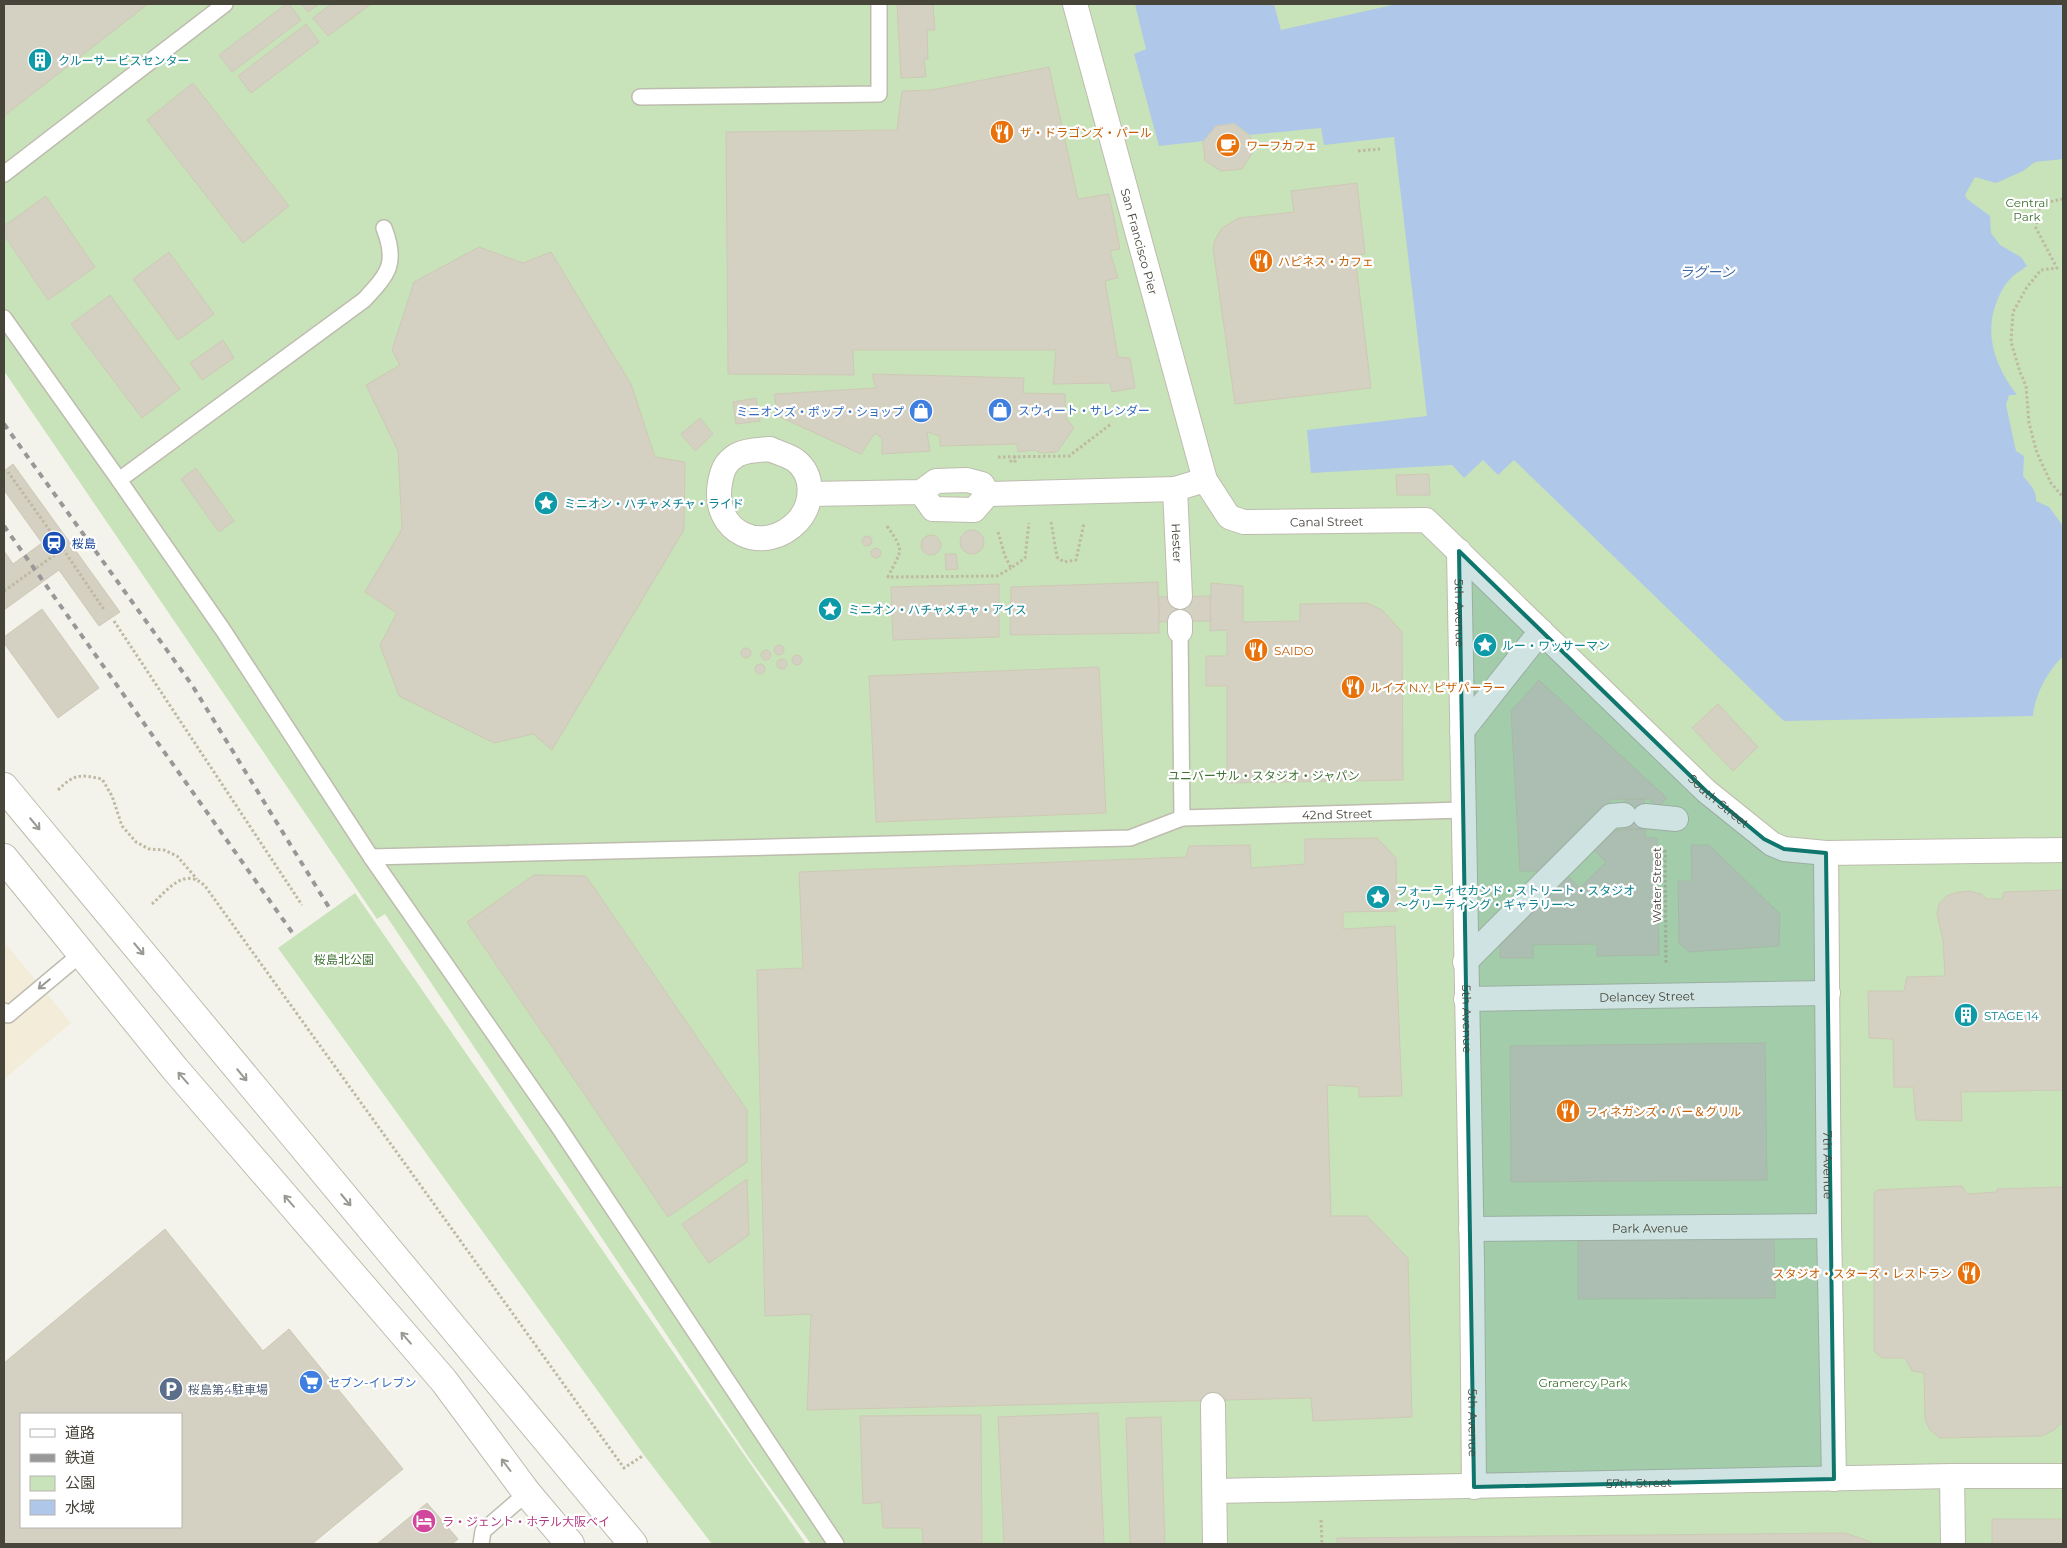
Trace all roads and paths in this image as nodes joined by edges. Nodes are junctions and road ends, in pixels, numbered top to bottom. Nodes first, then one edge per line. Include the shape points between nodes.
1 (226, 4) edge
2 (879, 4) edge
3 (1075, 4) edge
4 (640, 97) dead end
5 (1380, 148) dead end
6 (1358, 151) dead end
7 (4, 174) edge
8 (2063, 199) edge
9 (384, 228) dead end
10 (2057, 268) junction
11 (2063, 269) edge
12 (4, 318) edge
13 (8, 472) dead end
14 (119, 480) junction
15 (1204, 480) junction
16 (1175, 489) junction
17 (1115, 492) junction
18 (1042, 493) junction
19 (810, 494) dead end
20 (2063, 497) edge
21 (981, 502) junction
22 (888, 526) dead end
23 (63, 549) junction
24 (1459, 551) junction
25 (1011, 568) junction
26 (4, 591) edge
27 (1180, 597) dead end
28 (104, 611) dead end
29 (114, 621) dead end
30 (1180, 626) dead end
31 (1541, 631) junction
32 (1462, 731) junction
33 (4, 787) edge
34 (58, 790) dead end
35 (1463, 810) junction
36 (1182, 818) junction
37 (1676, 819) joint
38 (2063, 850) edge
39 (1826, 852) junction
40 (371, 857) junction
41 (4, 858) edge
42 (198, 880) junction
43 (152, 904) dead end
44 (302, 905) dead end
45 (82, 953) junction
46 (1465, 962) junction
47 (1828, 993) junction
48 (1666, 996) junction
49 (1466, 1000) junction
50 (4, 1010) edge
51 (1829, 1226) junction
52 (1471, 1229) junction
53 (1213, 1405) dead end
54 (644, 1454) dead end
55 (1952, 1476) junction
56 (2063, 1476) edge
57 (1834, 1479) junction
58 (1474, 1487) junction
59 (1214, 1491) junction
60 (527, 1493) junction
61 (481, 1544) edge
62 (570, 1544) edge
63 (633, 1544) edge
64 (836, 1544) edge
65 (1215, 1544) edge
66 (1953, 1544) edge

1 - 7 lane
2 - 4 lane via 879,94
3 - 15 street, San Francisco Pier
5 - 6 path
8 - 10 path via 2050,202 2037,212 2036,228
9 - 14 lane via 391,246 389,268 364,300
10 - 11 path
10 - 20 path via 2041,270 2028,287 2013,312 2011,342 2026,386 2029,423 2037,453 2051,483
12 - 14 lane
13 - 23 path
14 - 40 lane via 223,630
15 - 16 street
15 - 24 street, Canal Street via 1229,517 1244,522 1426,520
16 - 17 street
16 - 27 street, Hester
17 - 18 street
17 - 18 path via 1107,502 1094,509 1082,526 1076,560 1064,562 1057,557
18 - 21 street
18 - 25 path via 1030,506 1025,558
19 - 21 street via 921,492 936,481 966,480 982,484
21 - 25 path via 996,525
22 - 25 path via 901,551 888,578 997,576
23 - 26 path
23 - 28 path
24 - 31 street, South Street
24 - 32 street, 5th Avenue
29 - 44 path
30 - 36 lane
31 - 32 street
31 - 39 street, South Street via 1706,791 1764,839 1784,849
32 - 35 street, 5th Avenue
33 -> 63 street
34 - 42 path via 70,778 86,775 102,780 112,796 122,826 136,842 177,856
35 - 36 lane, 42nd Street
35 - 46 street, 5th Avenue
36 - 40 lane, 42nd Street via 1130,838
37 - 46 street via 1612,816
37 - 48 path, Water Street via 1664,835
38 - 39 street, South Street
39 - 47 street, 7th Avenue
40 - 64 lane via 558,1126
41 - 45 street
42 - 43 path via 180,880
42 - 54 path via 624,1468
45 -> 50 lane via 8,1015
60 -> 45 street via 444,1381 174,1068
46 - 49 street, 5th Avenue
47 - 48 street, Delancey Street
47 - 51 street, 7th Avenue
48 - 49 street, Delancey Street
49 - 52 street, 5th Avenue
51 - 52 street, Park Avenue
51 - 57 street, 7th Avenue
52 - 58 street, 5th Avenue
53 - 59 street
55 - 56 street, 57th Street
55 - 57 street, 57th Street
55 - 66 street
57 - 58 street, 57th Street
58 - 59 street, 57th Street
59 - 65 street
60 - 61 lane via 483,1531
60 - 62 street

